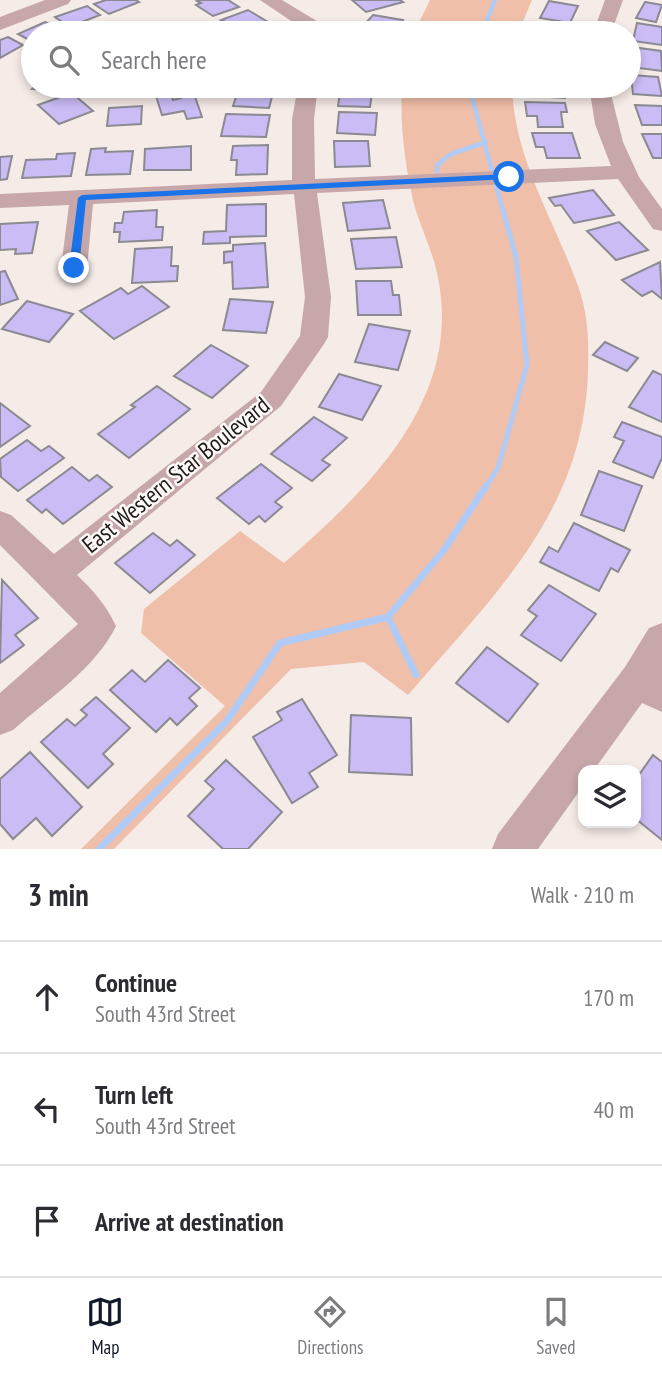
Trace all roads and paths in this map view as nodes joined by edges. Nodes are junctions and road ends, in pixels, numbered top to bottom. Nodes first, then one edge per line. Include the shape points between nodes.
1 (62, 0) edge
2 (269, 0) edge
3 (614, 0) edge
4 (331, 13) dead end
5 (303, 20) joint
6 (606, 21) edge
7 (0, 24) edge
8 (306, 98) edge
9 (602, 98) edge
10 (623, 172) junction
11 (304, 186) junction
12 (82, 198) junction
13 (0, 201) edge
14 (662, 224) edge
15 (74, 268) dead end
16 (0, 524) edge
17 (54, 574) junction
18 (662, 639) edge
19 (650, 687) edge
20 (0, 717) edge
21 (513, 849) edge

1 - 7 street
2 - 5 street
3 - 6 street
4 - 5 street
8 - 11 street, East Western Star Boulevard
9 - 10 street
10 - 11 street
10 - 14 street
11 - 12 street
11 - 17 street, East Western Star Boulevard via 318,297 314,337 308,347 271,399
12 - 13 street
12 - 15 street
16 - 17 street
17 - 20 street via 87,607 98,626 80,648
18 - 19 street
19 - 21 street

